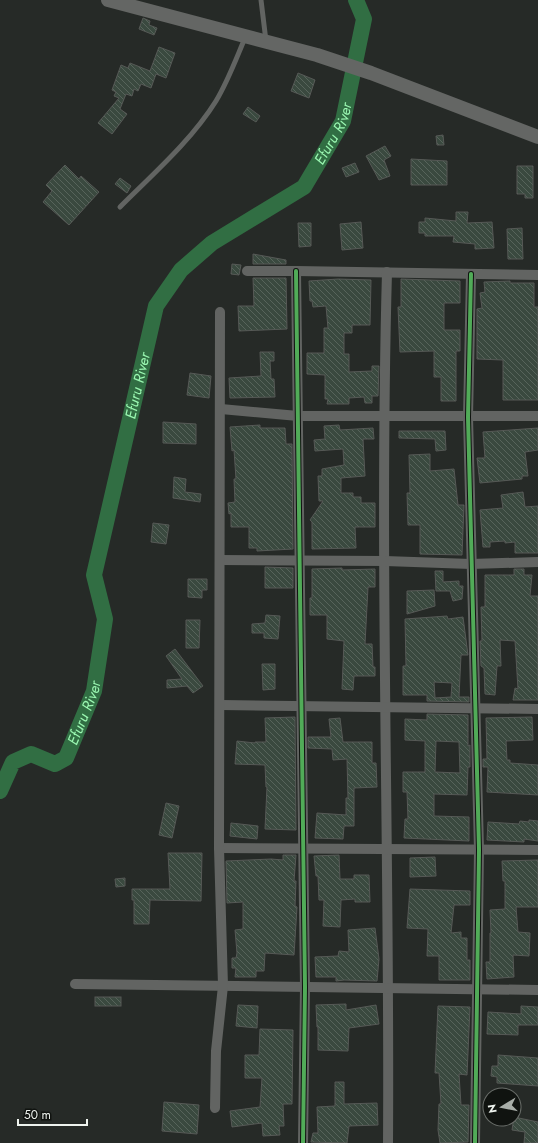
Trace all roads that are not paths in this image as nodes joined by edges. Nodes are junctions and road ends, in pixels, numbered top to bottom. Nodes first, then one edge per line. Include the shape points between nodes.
1 (108, 0) edge
2 (261, 0) edge
3 (245, 36) junction
4 (266, 42) junction
5 (538, 137) edge
6 (120, 207) dead end
7 (247, 271) dead end
8 (296, 271) junction
9 (387, 272) junction
10 (471, 274) junction
11 (538, 275) edge
12 (220, 312) dead end
13 (221, 409) junction
14 (383, 415) junction
15 (298, 416) junction
16 (538, 416) edge
17 (468, 417) junction
18 (220, 560) junction
19 (300, 561) junction
20 (384, 561) junction
21 (538, 562) edge
22 (471, 564) junction
23 (221, 705) junction
24 (301, 705) junction
25 (386, 707) junction
26 (475, 707) junction
27 (538, 708) edge
28 (219, 848) junction
29 (303, 849) junction
30 (388, 849) junction
31 (479, 850) junction
32 (538, 850) edge
33 (75, 984) dead end
34 (223, 986) junction
35 (305, 987) junction
36 (389, 988) junction
37 (477, 989) junction
38 (538, 990) edge
39 (216, 1108) dead end
40 (303, 1143) edge
41 (388, 1143) edge
42 (474, 1143) edge

1 - 3 street
2 - 4 lane
3 - 4 street
3 - 6 lane via 225,85 214,103 170,158
4 - 5 street via 371,73
7 - 8 street
8 - 9 street
8 - 15 street
9 - 10 street
9 - 14 street
10 - 11 street
10 - 17 street
12 - 13 street
13 - 15 street
13 - 18 street
14 - 15 street
14 - 17 street
14 - 20 street
15 - 19 street
16 - 17 street
17 - 22 street
18 - 19 street
18 - 23 street
19 - 20 street
19 - 24 street
20 - 22 street
20 - 25 street
21 - 22 street
22 - 26 street
23 - 24 street
23 - 28 street
24 - 25 street
24 - 29 street
25 - 26 street
25 - 30 street
26 - 27 street
26 - 31 street
28 - 29 street
28 - 34 street
29 - 30 street
29 - 35 street
30 - 31 street
30 - 36 street
31 - 32 street
31 - 37 street
33 - 34 street
34 - 35 street
34 - 39 street via 216,1051
35 - 36 street
35 - 40 street
36 - 37 street
36 - 41 street
37 - 38 street
37 - 42 street

